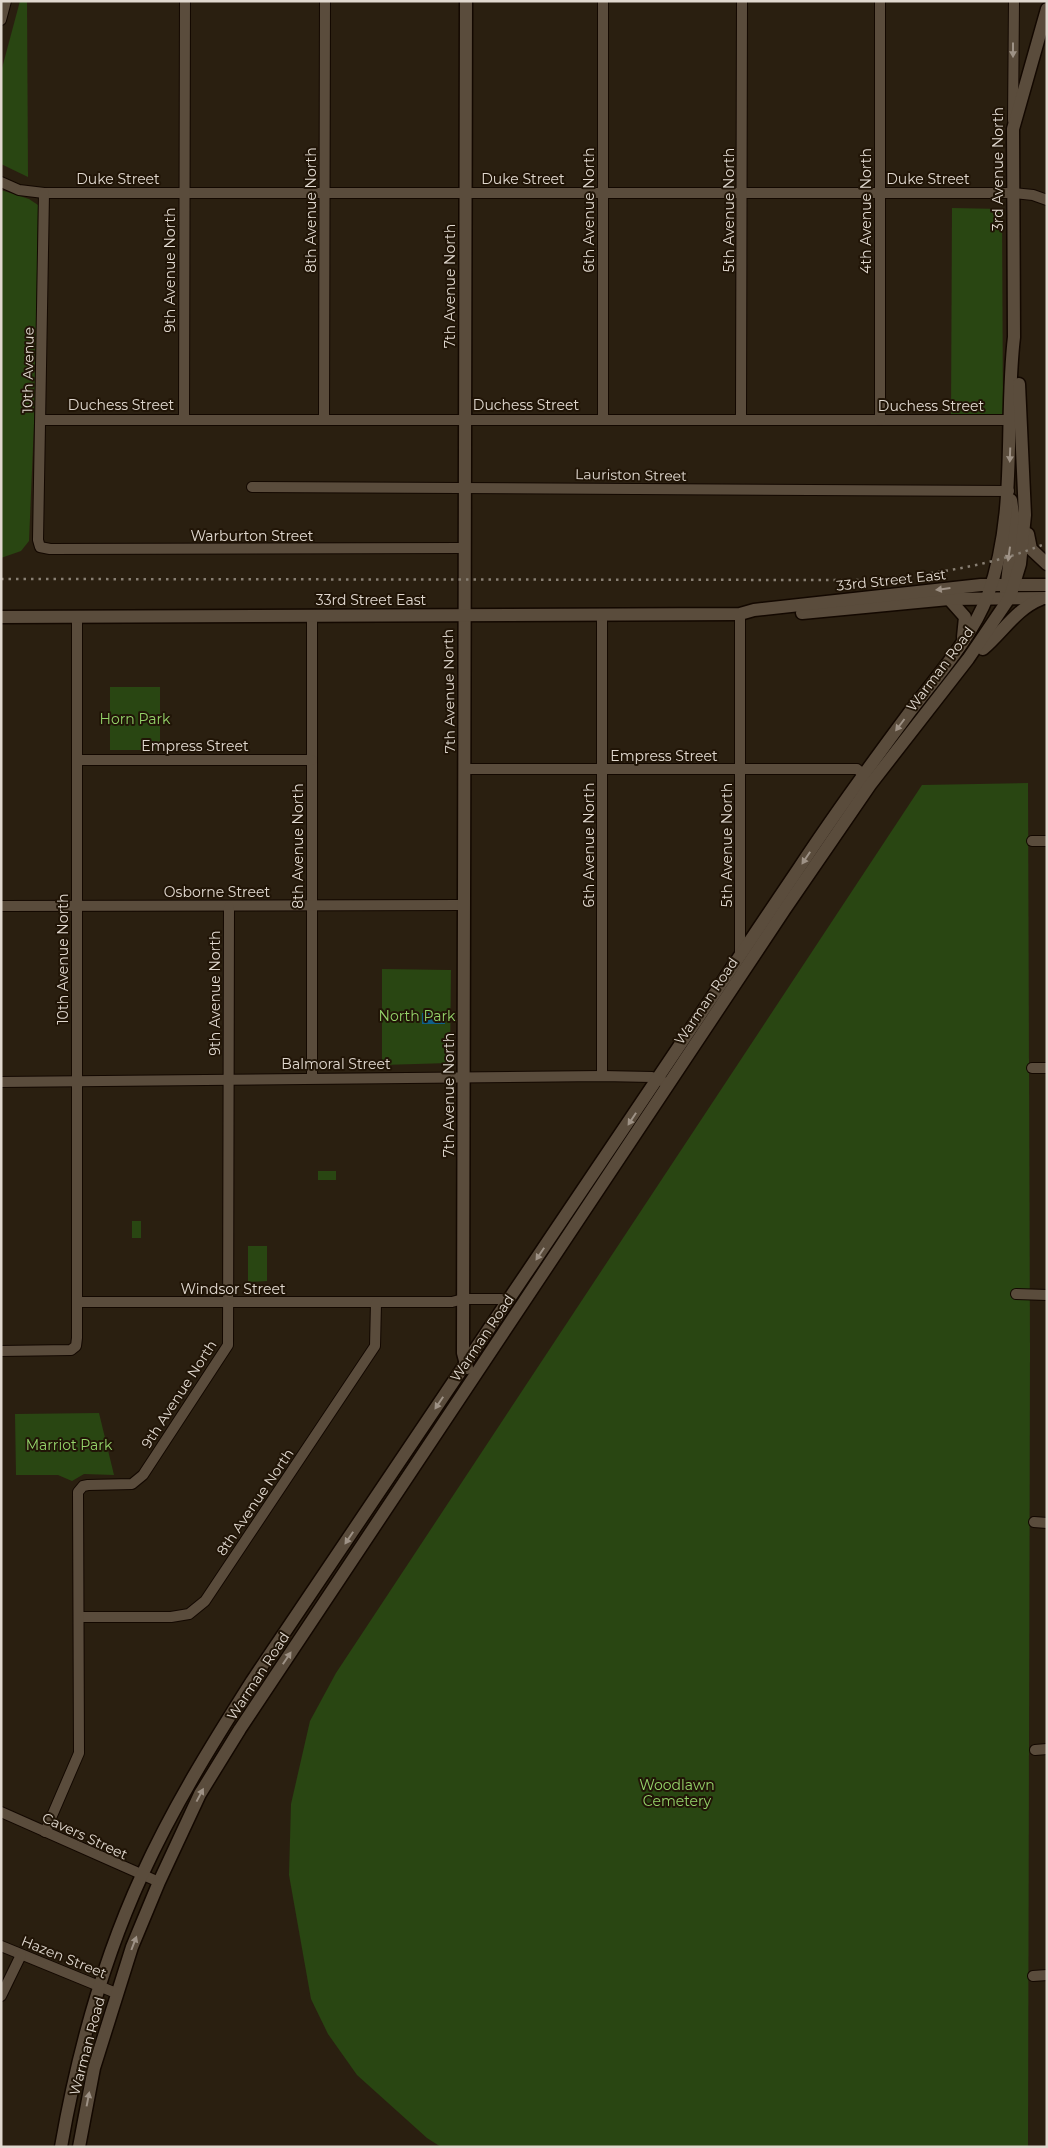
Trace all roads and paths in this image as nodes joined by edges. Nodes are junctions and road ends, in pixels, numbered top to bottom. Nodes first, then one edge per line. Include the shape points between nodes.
1 (6, 1) edge
2 (185, 1) edge
3 (326, 1) edge
4 (466, 1) edge
5 (603, 1) edge
6 (742, 1) edge
7 (880, 1) edge
8 (1014, 1) edge
9 (1047, 9) edge
10 (1, 20) edge
11 (1013, 129) junction
12 (1, 182) edge
13 (184, 192) junction
14 (324, 192) junction
15 (44, 193) junction
16 (466, 193) junction
17 (602, 193) junction
18 (743, 193) junction
19 (880, 193) junction
20 (1013, 193) junction
21 (1047, 200) edge
22 (1014, 337) junction
23 (465, 418) junction
24 (184, 419) junction
25 (324, 419) junction
26 (603, 419) junction
27 (741, 419) junction
28 (41, 420) junction
29 (880, 420) junction
30 (1011, 420) junction
31 (252, 487) dead end
32 (464, 488) junction
33 (1009, 491) junction
34 (1025, 495) junction
35 (40, 547) joint
36 (464, 548) junction
37 (1047, 564) edge
38 (992, 584) junction
39 (1010, 584) junction
40 (1046, 593) edge
41 (987, 597) junction
42 (1010, 597) junction
43 (948, 599) junction
44 (740, 614) junction
45 (312, 615) junction
46 (463, 615) junction
47 (602, 615) junction
48 (1, 616) edge
49 (77, 616) junction
50 (961, 644) junction
51 (959, 671) junction
52 (77, 760) junction
53 (312, 760) junction
54 (464, 769) junction
55 (742, 769) junction
56 (603, 770) junction
57 (863, 774) junction
58 (1047, 840) edge
59 (1032, 841) dead end
60 (463, 905) junction
61 (1, 906) edge
62 (77, 906) junction
63 (312, 906) junction
64 (229, 907) junction
65 (740, 957) junction
66 (1032, 1068) dead end
67 (1047, 1068) edge
68 (602, 1076) junction
69 (312, 1078) junction
70 (464, 1078) junction
71 (228, 1079) junction
72 (1, 1082) edge
73 (664, 1082) junction
74 (77, 1083) junction
75 (1016, 1294) dead end
76 (1047, 1295) edge
77 (463, 1299) junction
78 (78, 1302) junction
79 (229, 1302) junction
80 (376, 1303) junction
81 (506, 1304) junction
82 (1, 1351) edge
83 (465, 1364) junction
84 (474, 1377) junction
85 (1034, 1522) dead end
86 (1047, 1522) edge
87 (79, 1617) junction
88 (1035, 1750) dead end
89 (1047, 1750) edge
90 (1, 1812) edge
91 (45, 1832) junction
92 (141, 1876) junction
93 (159, 1882) junction
94 (1, 1946) edge
95 (21, 1955) junction
96 (1047, 1975) edge
97 (1034, 1976) dead end
98 (100, 1988) junction
99 (116, 1993) junction
100 (1, 1996) edge
101 (62, 2147) edge
102 (78, 2147) edge

1 - 10 street
2 - 13 street, 9th Avenue North
3 - 14 street, 8th Avenue North
4 - 16 main road, 7th Avenue North
5 - 17 street, 6th Avenue North
6 - 18 street, 5th Avenue North
7 - 19 street, 4th Avenue North
8 -> 11 street, 3rd Avenue North
9 - 11 main road
11 - 20 main road, 3rd Avenue North
12 - 15 street, Duke Street via 19,190
13 - 14 street, Duke Street
13 - 15 street, Duke Street
13 - 24 street, 9th Avenue North
14 - 16 street, Duke Street
14 - 25 street, 8th Avenue North
15 - 28 street, 10th Avenue
16 - 17 street, Duke Street
16 - 23 main road, 7th Avenue North
17 - 18 street, Duke Street
17 - 26 street, 6th Avenue North
18 - 19 street, Duke Street
18 - 27 street, 5th Avenue North
19 - 20 street, Duke Street
19 - 29 street, 4th Avenue North
20 - 21 street, Duke Street
20 - 22 main road, 3rd Avenue North
22 - 30 main road, 3rd Avenue North
22 - 34 main road, 3rd Avenue North
23 - 25 street, Duchess Street
23 - 26 street, Duchess Street
23 - 32 main road, 7th Avenue North
24 - 25 street, Duchess Street
24 - 28 street, Duchess Street
26 - 27 street, Duchess Street
27 - 29 street, Duchess Street
28 - 35 street, 10th Avenue
29 - 30 street, Duchess Street
30 -> 33 main road, 3rd Avenue North
31 - 32 street, Lauriston Street
32 - 33 street, Lauriston Street
32 - 36 main road, 7th Avenue North
33 - 38 main road, 3rd Avenue North
33 -> 39 main road via 1014,520
34 - 37 main road via 1029,541 1038,558
34 - 39 main road, 3rd Avenue North via 1022,553
35 - 36 street, Warburton Street
36 - 46 main road, 7th Avenue North
38 - 39 main road, 33rd Street East
38 - 41 main road, 3rd Avenue North
38 -> 44 main road, 33rd Street East
39 - 40 main road, 33rd Street East
39 - 42 main road, 3rd Avenue North
40 - 42 main road, 33rd Street East
40 - 51 main road via 1019,613
41 - 42 main road, 33rd Street East
41 - 43 main road, 33rd Street East
41 - 50 main road, Warman Road
42 - 51 main road, Warman Road
43 - 44 main road, 33rd Street East via 749,618
43 - 50 main road via 965,617
44 - 47 main road, 33rd Street East
44 - 55 street, 5th Avenue North
45 - 46 main road, 33rd Street East
45 - 49 main road, 33rd Street East
45 - 53 street, 8th Avenue North
46 - 47 main road, 33rd Street East
46 - 54 main road, 7th Avenue North
47 - 56 street, 6th Avenue North
48 - 49 main road, 33rd Street East
49 - 52 street, 10th Avenue North
50 -> 57 main road, Warman Road
51 - 73 main road, Warman Road via 870,785
52 - 53 street, Empress Street
52 - 62 street, 10th Avenue North
53 - 63 street, 8th Avenue North
54 - 56 street, Empress Street
54 - 60 main road, 7th Avenue North
55 - 56 street, Empress Street
55 - 57 street, Empress Street via 857,769
55 - 65 street, 5th Avenue North
56 - 68 street, 6th Avenue North
57 -> 65 main road, Warman Road
58 - 59 street
60 - 63 street, Osborne Street
60 - 70 main road, 7th Avenue North
61 - 62 street, Osborne Street
62 - 64 street, Osborne Street
62 - 74 street, 10th Avenue North
63 - 64 street, Osborne Street
63 - 69 street, 8th Avenue North
64 - 71 street, 9th Avenue North
65 - 73 main road, Warman Road
66 - 67 street
68 - 70 street, Balmoral Street
68 - 73 street, Balmoral Street
69 - 70 street, Balmoral Street
69 - 71 street, Balmoral Street
70 - 77 main road, 7th Avenue North
71 - 74 street, Balmoral Street
71 - 79 street, 9th Avenue North
72 - 74 street, Balmoral Street
73 -> 81 main road, Warman Road
73 - 84 main road, Warman Road
74 - 78 street, 10th Avenue North
75 - 76 street
77 - 80 street, Windsor Street
77 - 81 street, Windsor Street via 501,1299
77 - 83 main road, 7th Avenue North
78 - 79 street, Windsor Street
78 - 82 street via 76,1346 71,1350
79 - 80 street, Windsor Street
79 - 87 street, 9th Avenue North via 228,1345 143,1474 132,1484 88,1485 78,1492
80 - 87 street, 8th Avenue North via 375,1346 205,1601 189,1614
81 - 83 main road, Warman Road
83 - 84 main road
83 -> 92 main road, Warman Road via 195,1770
93 -> 84 main road, Warman Road via 200,1794 240,1729
85 - 86 street
87 - 91 street, 9th Avenue North via 79,1753
88 - 89 street
90 - 91 street, Cavers Street
91 - 92 street, Cavers Street
92 - 93 street, Cavers Street
92 - 98 main road, Warman Road
99 -> 93 main road, Warman Road
94 - 95 street, Hazen Street
95 - 98 street, Hazen Street
95 - 100 street
96 - 97 street
98 - 99 street, Hazen Street
98 - 101 main road, Warman Road
102 -> 99 main road, Warman Road via 94,2068

